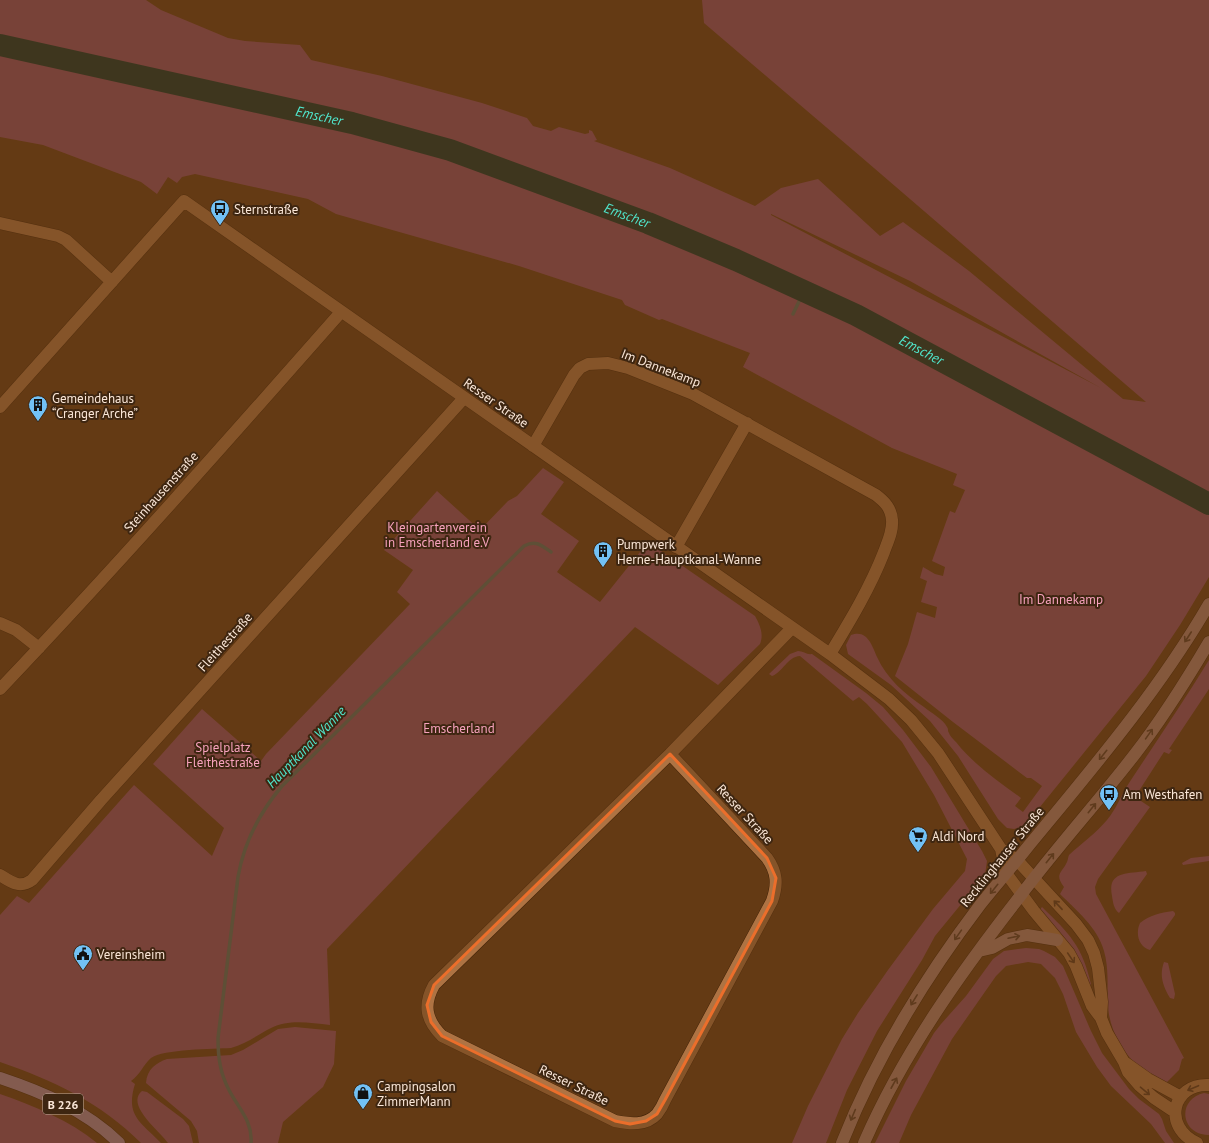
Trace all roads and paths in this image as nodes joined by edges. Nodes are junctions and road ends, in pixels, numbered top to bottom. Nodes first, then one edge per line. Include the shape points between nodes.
1 (0, 223) edge
2 (112, 282) junction
3 (341, 312) junction
4 (464, 398) junction
5 (0, 407) edge
6 (747, 423) junction
7 (533, 446) junction
8 (676, 547) junction
9 (1209, 604) edge
10 (0, 623) edge
11 (792, 628) junction
12 (1209, 642) edge
13 (39, 648) junction
14 (830, 654) junction
15 (0, 689) edge
16 (670, 754) junction
17 (1001, 849) junction
18 (1017, 860) junction
19 (1006, 873) junction
20 (0, 875) edge
21 (1034, 879) junction
22 (1021, 894) junction
23 (1058, 940) junction
24 (978, 951) junction
25 (1101, 1018) junction
26 (1124, 1062) junction
27 (0, 1078) edge
28 (1209, 1085) edge
29 (1181, 1097) junction
30 (1175, 1112) junction
31 (119, 1143) edge
32 (842, 1143) edge
33 (864, 1143) edge
34 (1197, 1143) edge

1 - 2 street via 66,240
2 - 3 street, Resser Straße via 184,201
2 - 5 street
3 - 4 street, Resser Straße
3 - 13 street, Steinhausenstraße
4 - 7 street, Resser Straße
4 - 20 street, Fleithestraße via 100,800 32,880 28,884 18,885
6 - 7 street, Im Dannekamp via 686,391 628,368 596,362 584,366 574,375
6 - 8 street
6 - 14 street, Im Dannekamp via 876,495 890,509 892,530 879,566 863,599
7 - 8 street, Resser Straße
8 - 11 street, Resser Straße
9 -> 18 main road, Recklinghauser Straße via 1127,725
10 - 13 street via 16,630
11 - 14 street, Resser Straße
11 - 16 street, Resser Straße
21 -> 12 main road via 1134,754 1173,700
13 - 15 street, Steinhausenstraße
14 - 17 street, Resser Straße via 889,699 915,725 938,753
16 - 16 street, Resser Straße via 434,985 427,1005 431,1022 442,1036 615,1120 630,1124 646,1122 657,1114 663,1105 776,890 773,867 767,858
17 - 18 street
17 - 19 street, Resser Straße
18 - 19 main road, Recklinghauser Straße
18 - 21 street
19 - 22 street
19 -> 32 main road, Recklinghauser Straße via 914,1000 874,1071
21 - 22 main road
25 -> 21 street via 1098,968 1088,940
22 - 23 street
22 - 24 main road
24 -> 23 main road via 992,948 1008,939 1027,935
23 -> 25 street via 1076,966 1092,1006
33 -> 24 main road via 911,1052
25 - 26 street
26 - 29 street
26 -> 30 street via 1128,1072 1140,1086
27 - 31 main road, B 226 via 76,1111
28 -> 29 street via 1194,1086
29 - 30 street
30 - 34 street via 1181,1132

